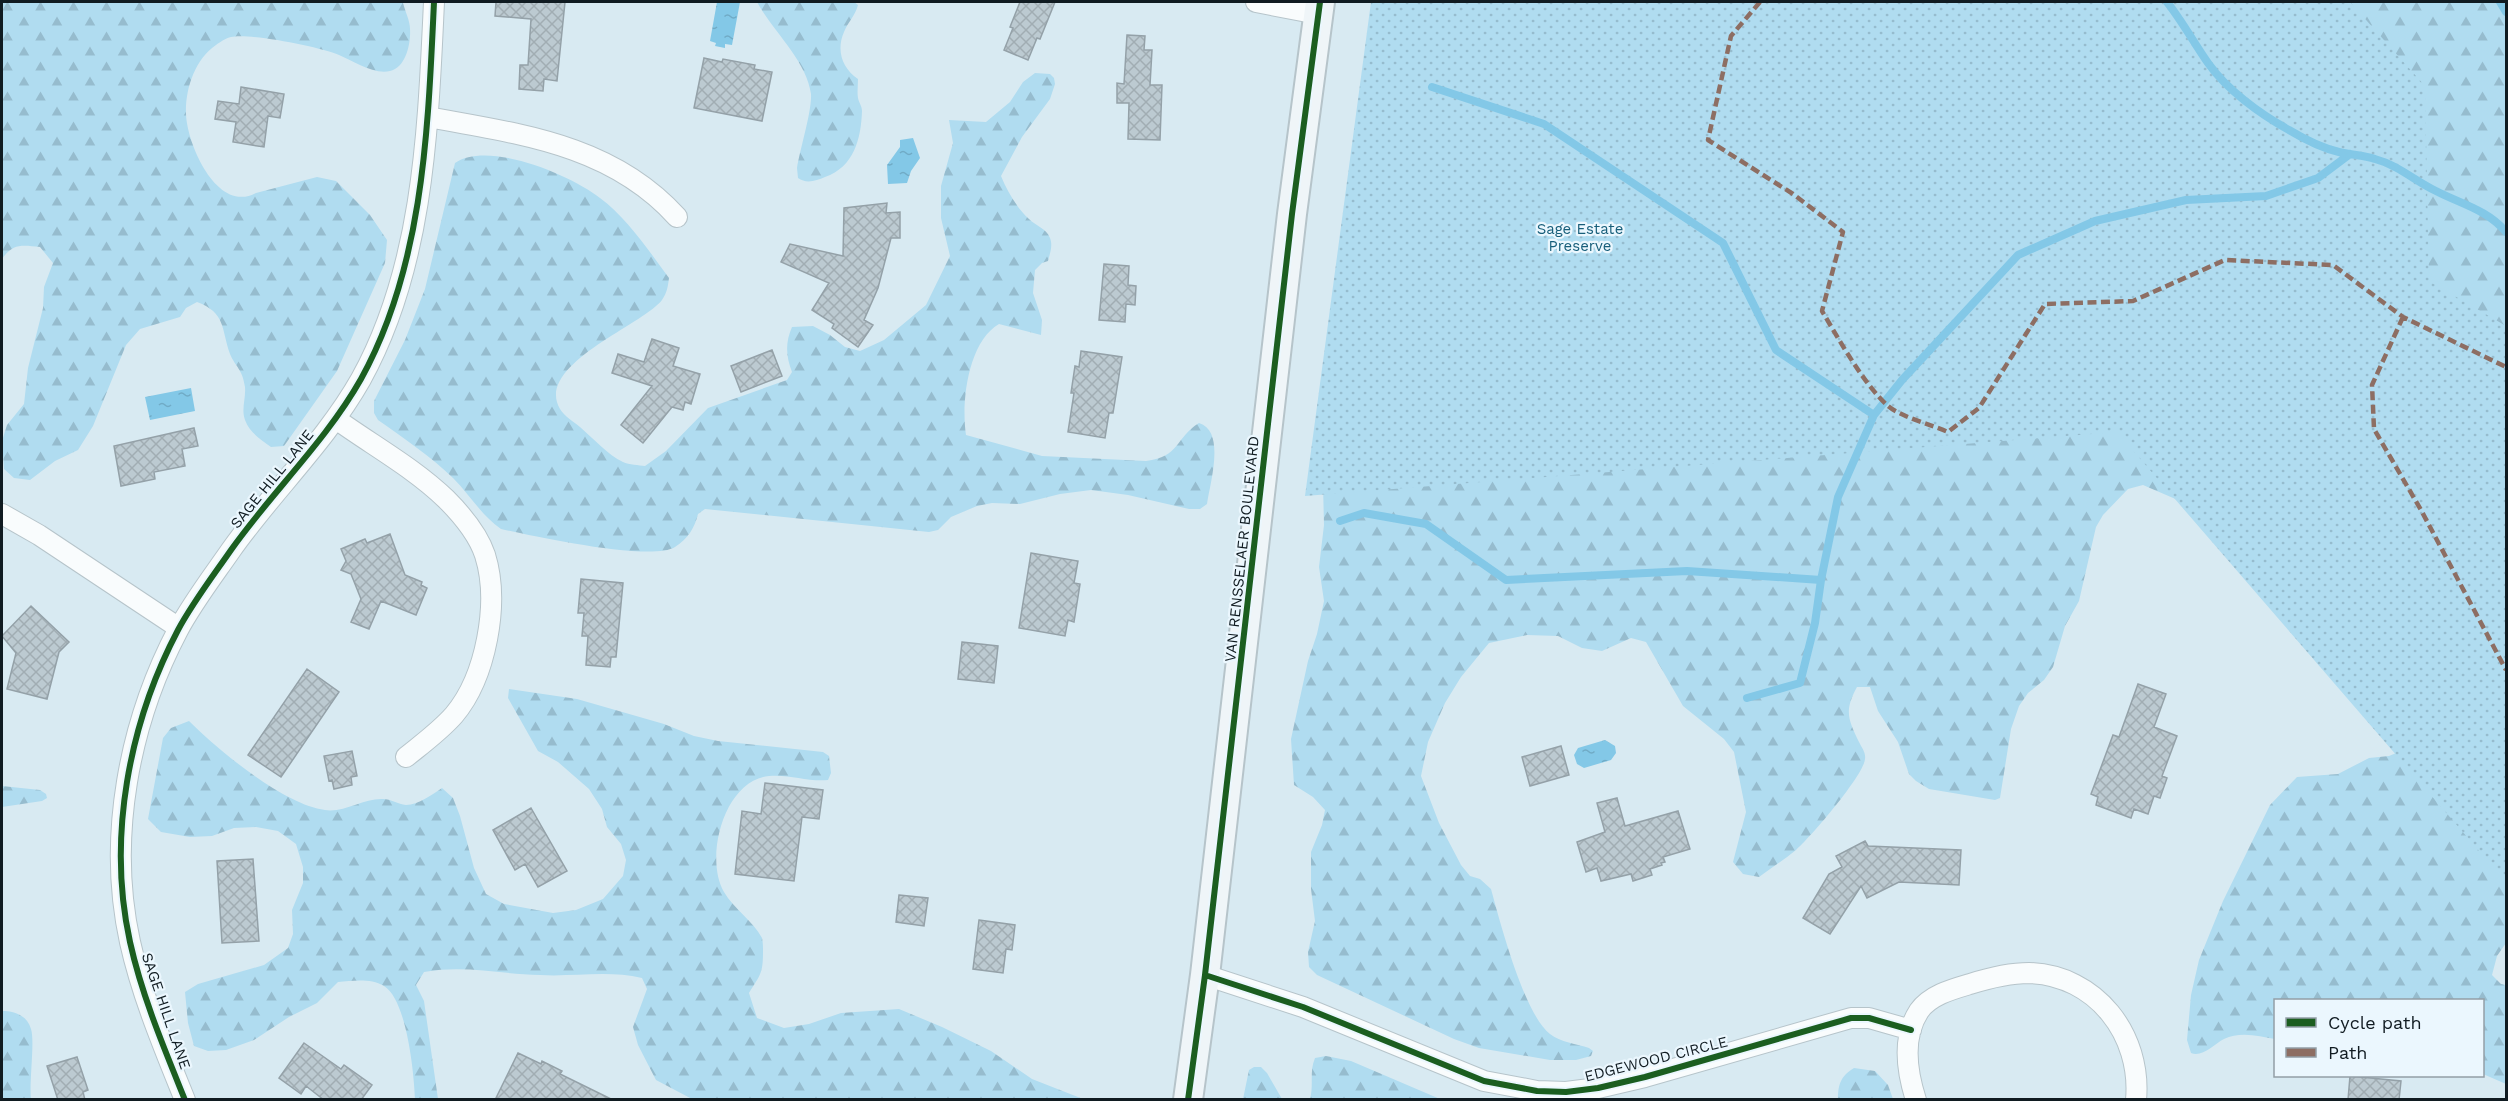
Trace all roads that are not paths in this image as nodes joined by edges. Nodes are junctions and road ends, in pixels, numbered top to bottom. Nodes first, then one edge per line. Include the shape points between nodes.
1 (434, 2) edge
2 (1256, 2) edge
3 (1319, 8) edge
4 (428, 117) junction
5 (677, 217) dead end
6 (336, 419) junction
7 (2, 514) edge
8 (179, 628) junction
9 (406, 757) dead end
10 (1206, 975) junction
11 (1911, 1030) junction
12 (185, 1100) edge
13 (1188, 1100) edge
14 (1916, 1100) edge
15 (2136, 1100) edge

1 - 4 street, SAGE HILL LANE
2 - 3 street
3 - 10 main road, VAN RENSSELAER BOULEVARD via 1289,237
4 - 5 street via 540,139 607,162
4 - 6 street, SAGE HILL LANE via 401,277 370,360
6 - 8 street, SAGE HILL LANE via 266,503
6 - 9 street via 446,499 475,535 485,556 490,607 477,677 453,716
7 - 8 street
8 - 12 street, SAGE HILL LANE via 157,677 133,755 123,813 121,872 134,962
10 - 11 street, EDGEWOOD CIRCLE via 1303,1008 1484,1081 1538,1091 1598,1088 1851,1018 1869,1018
10 - 13 main road, VAN RENSSELAER BOULEVARD
11 - 14 street via 1908,1059
11 - 15 street via 1925,1004 1958,987 2014,974 2057,978 2084,989 2116,1019 2135,1064

